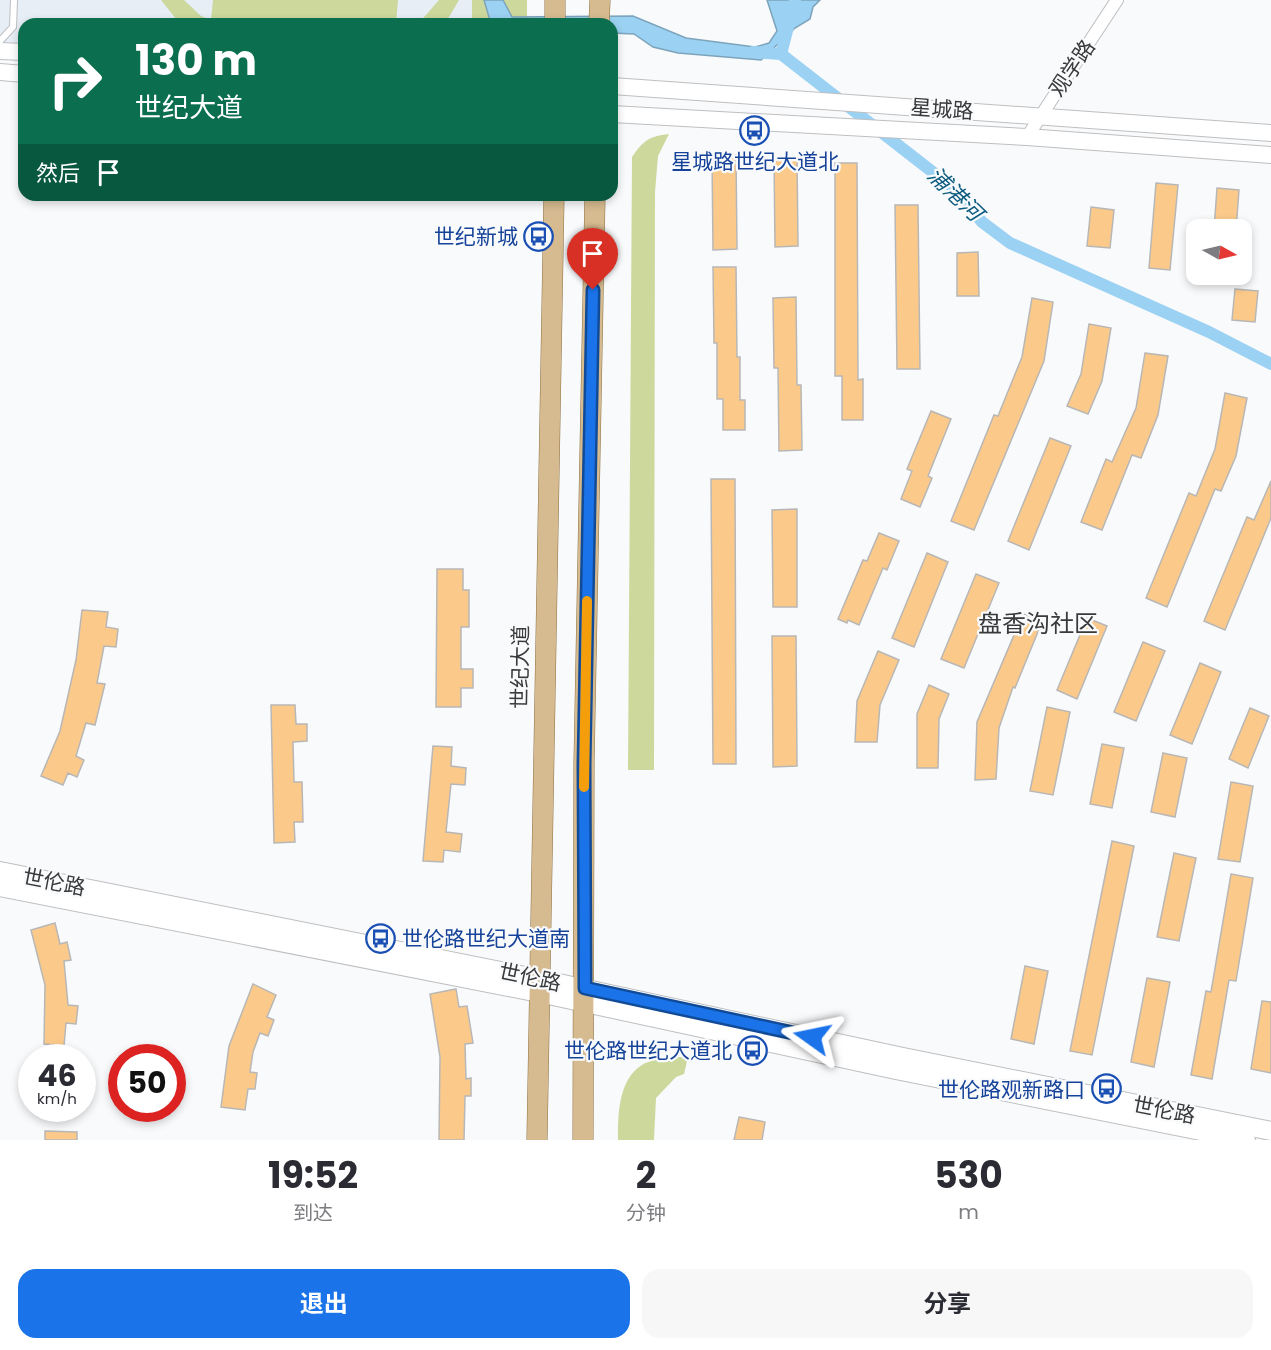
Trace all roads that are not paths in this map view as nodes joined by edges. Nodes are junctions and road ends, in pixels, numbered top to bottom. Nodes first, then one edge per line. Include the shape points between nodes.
1 (14, 0) edge
2 (555, 0) edge
3 (600, 0) edge
4 (1117, 0) edge
5 (555, 18) edge
6 (599, 18) edge
7 (0, 41) edge
8 (0, 51) edge
9 (18, 52) edge
10 (0, 72) edge
11 (18, 74) edge
12 (618, 86) edge
13 (618, 114) edge
14 (1040, 116) junction
15 (1271, 134) edge
16 (1027, 137) junction
17 (1271, 155) edge
18 (554, 201) edge
19 (595, 201) edge
20 (0, 871) edge
21 (0, 887) edge
22 (539, 986) junction
23 (585, 996) junction
24 (1271, 1131) edge
25 (537, 1140) edge
26 (584, 1140) edge
27 (1245, 1140) edge

1 - 7 lane via 13,27
2 - 5 main road
3 - 6 main road
4 - 14 street, 观学路
8 - 9 street
10 - 11 street
12 - 14 street, 星城路
13 - 16 street, 星城路
14 - 15 street, 星城路
14 - 16 street, 观学路
16 - 17 street, 星城路
18 - 22 main road, 世纪大道
19 - 23 main road via 584,764
20 - 22 main road, 世伦路
21 - 22 main road, 世伦路
22 - 23 main road, 世伦路
22 - 25 main road, 世纪大道
23 - 24 main road, 世伦路
23 - 26 main road
23 - 27 main road, 世伦路 via 820,1054

